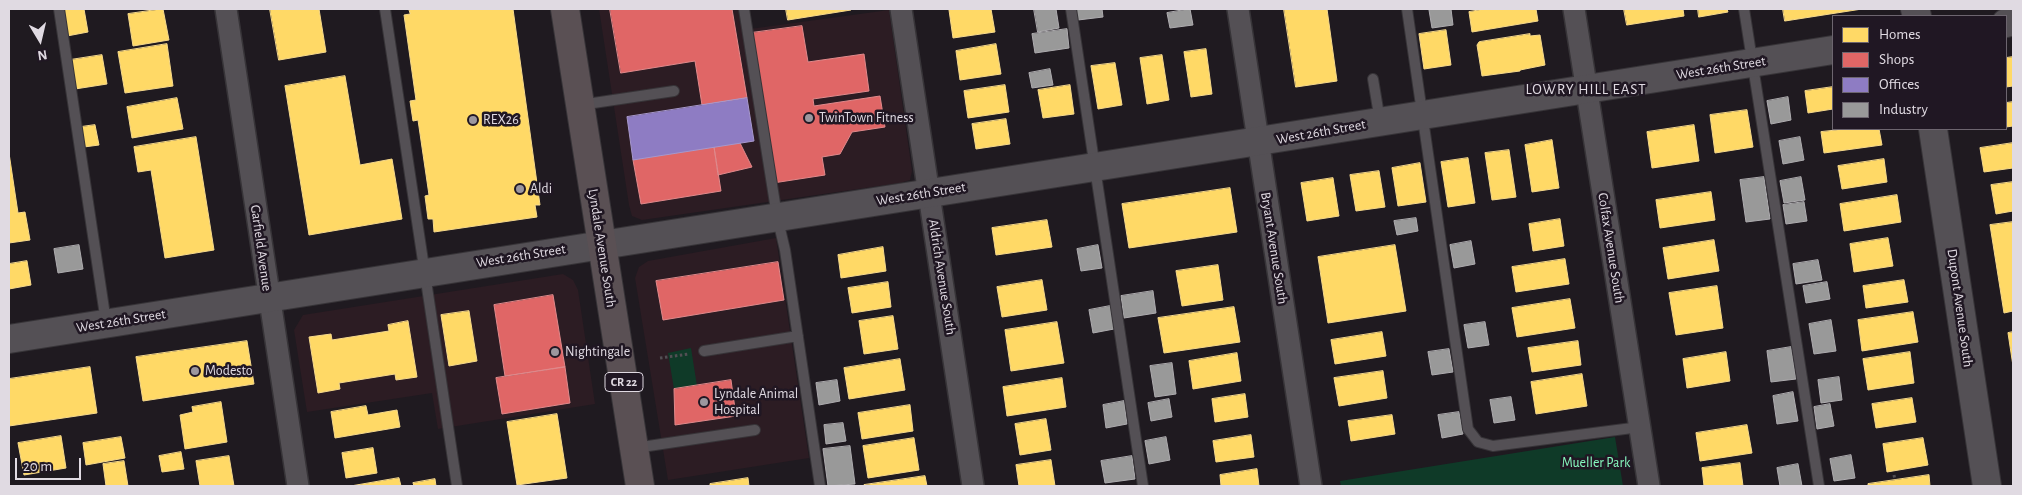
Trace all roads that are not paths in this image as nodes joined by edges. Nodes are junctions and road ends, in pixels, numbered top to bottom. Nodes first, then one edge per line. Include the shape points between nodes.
1 (59, 9) edge
2 (226, 9) edge
3 (385, 9) edge
4 (565, 9) edge
5 (744, 9) edge
6 (901, 9) edge
7 (1071, 9) edge
8 (1238, 9) edge
9 (1407, 9) edge
10 (1574, 9) edge
11 (1744, 9) edge
12 (1832, 50) edge
13 (1752, 63) junction
14 (1373, 79) dead end
15 (1586, 89) junction
16 (674, 91) dead end
17 (579, 105) junction
18 (1423, 114) junction
19 (1380, 122) junction
20 (1933, 130) edge
21 (1258, 142) junction
22 (1094, 166) junction
23 (928, 192) junction
24 (777, 216) junction
25 (601, 244) junction
26 (423, 272) junction
27 (269, 296) junction
28 (106, 323) junction
29 (798, 336) junction
30 (9, 339) edge
31 (704, 351) road end
32 (1640, 427) junction
33 (755, 430) dead end
34 (634, 449) junction
35 (298, 486) edge
36 (457, 486) edge
37 (640, 486) edge
38 (820, 486) edge
39 (973, 486) edge
40 (1143, 486) edge
41 (1311, 486) edge
42 (1649, 486) edge
43 (1819, 486) edge
44 (1986, 486) edge

1 - 28 lane
2 - 27 street, Garfield Avenue
3 - 26 lane
4 - 17 main road, Lyndale Avenue South / CR 22
5 - 24 lane
6 - 23 street, Aldrich Avenue South
7 - 22 lane
8 - 21 street, Bryant Avenue South
9 - 18 lane
10 - 15 street, Colfax Avenue South
11 - 13 lane
12 - 13 street, West 26th Street
13 - 15 street, West 26th Street
13 - 43 lane
14 - 19 lane
15 - 18 street, West 26th Street
15 - 32 street, Colfax Avenue South
16 - 17 lane
17 - 25 main road, Lyndale Avenue South / CR 22
18 - 19 street, West 26th Street
18 - 32 lane via 1468,429 1478,442 1493,446
19 - 21 street, West 26th Street
20 - 44 street, Dupont Avenue South
21 - 22 street, West 26th Street
21 - 41 street, Bryant Avenue South
22 - 23 street, West 26th Street
22 - 40 lane
23 - 24 street, West 26th Street
23 - 39 street, Aldrich Avenue South
24 - 25 street, West 26th Street
24 - 29 lane
25 - 26 street, West 26th Street
25 - 34 main road, Lyndale Avenue South / CR 22
26 - 27 street, West 26th Street
26 - 36 lane
27 - 28 street, West 26th Street
27 - 35 street, Garfield Avenue
28 - 30 street, West 26th Street
29 - 31 lane
29 - 38 lane
32 - 42 street, Colfax Avenue South
33 - 34 lane
34 - 37 main road, Lyndale Avenue South / CR 22

